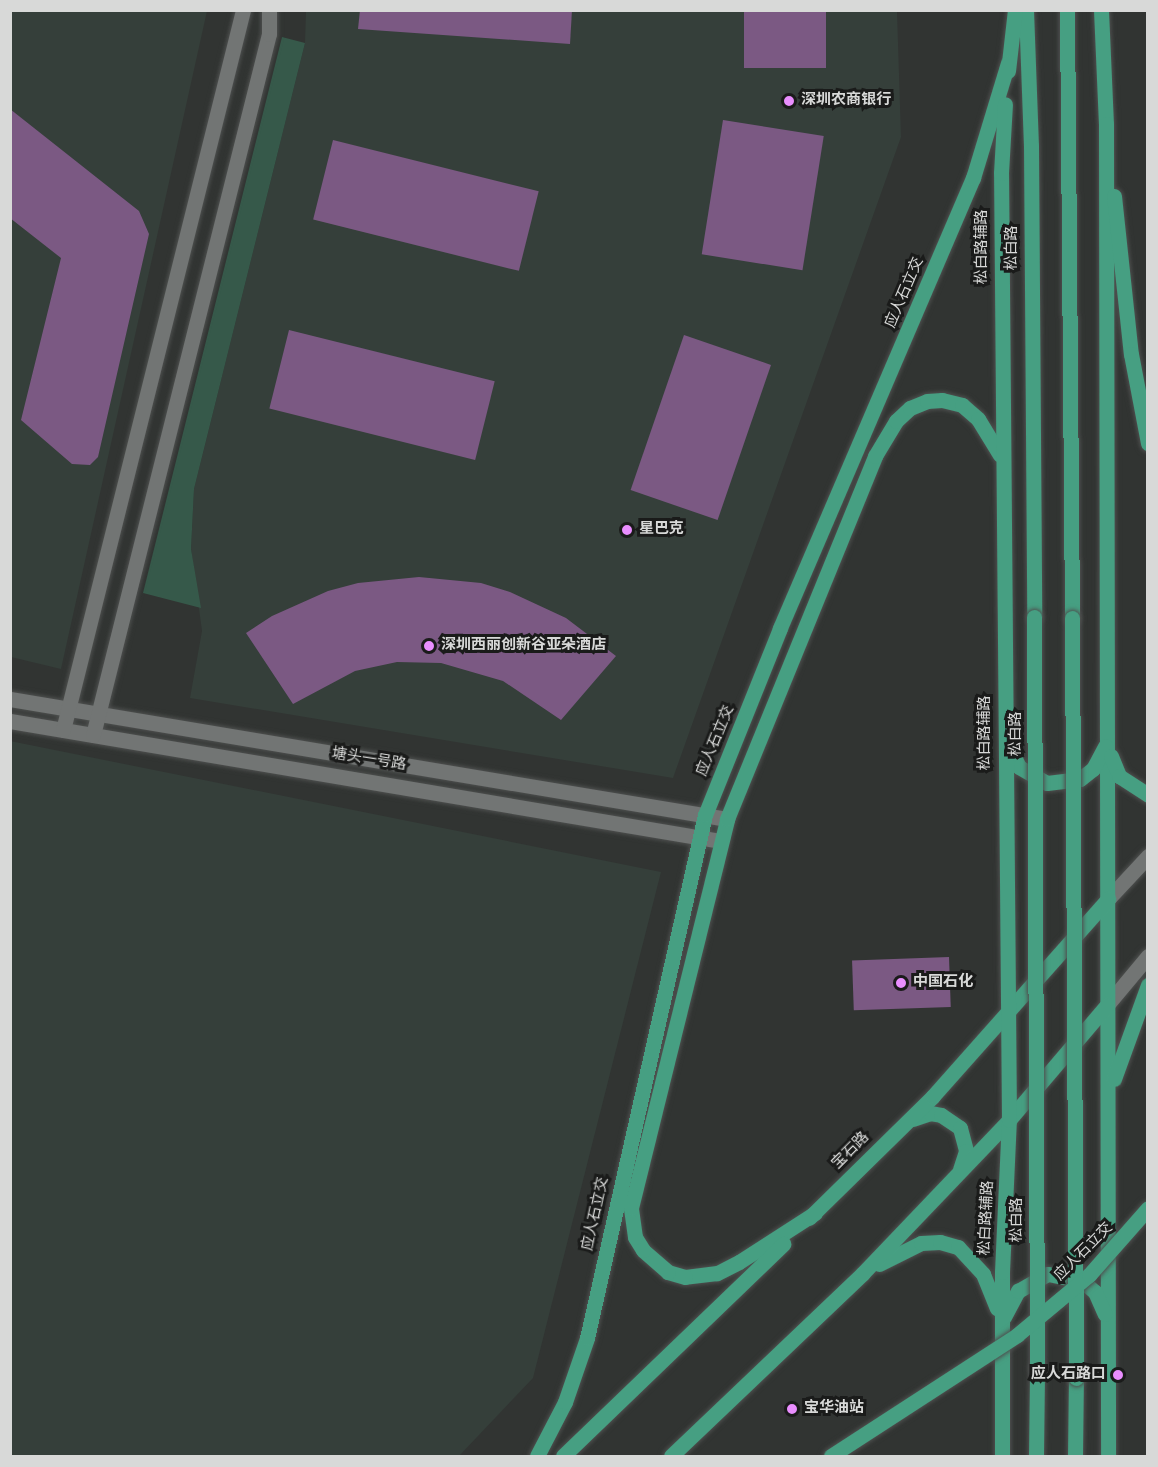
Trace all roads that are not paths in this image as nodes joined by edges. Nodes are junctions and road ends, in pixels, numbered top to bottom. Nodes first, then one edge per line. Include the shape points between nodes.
1 (243, 10) edge
2 (269, 10) edge
3 (1015, 10) edge
4 (1026, 10) edge
5 (1067, 10) edge
6 (1101, 10) edge
7 (1008, 63) junction
8 (1106, 124) junction
9 (1148, 443) edge
10 (1003, 461) junction
11 (10, 699) edge
12 (69, 709) junction
13 (99, 715) junction
14 (10, 721) edge
15 (63, 730) junction
16 (93, 735) junction
17 (1004, 737) junction
18 (1107, 738) junction
19 (1148, 795) edge
20 (705, 815) junction
21 (727, 819) junction
22 (699, 837) junction
23 (720, 840) junction
24 (1148, 856) edge
25 (1108, 899) junction
26 (1148, 956) edge
27 (1148, 985) edge
28 (1107, 1005) junction
29 (1006, 1015) junction
30 (1108, 1099) junction
31 (1010, 1120) junction
32 (907, 1122) junction
33 (957, 1174) junction
34 (1148, 1208) edge
35 (815, 1212) junction
36 (863, 1273) junction
37 (1002, 1322) junction
38 (1108, 1328) junction
39 (537, 1456) edge
40 (563, 1456) edge
41 (670, 1456) edge
42 (831, 1456) edge
43 (1002, 1456) edge
44 (1036, 1456) edge
45 (1075, 1456) edge
46 (1108, 1456) edge

1 - 12 street
2 - 13 street via 269,34
3 - 7 main road, 松白路辅路
4 - 44 main road, 松白路, bridge via 1031,146
5 - 45 main road, bridge
6 - 8 main road
7 - 10 main road, 松白路辅路 via 1001,173
7 - 20 main road, 应人石立交 via 973,178 780,628
8 - 9 main road via 1131,354
8 - 18 main road
10 - 17 main road, 松白路辅路
10 - 21 main road via 992,436 962,405 942,399 927,401 910,408 896,421 875,456
11 - 12 street, 塘头一号路
12 - 13 street, 塘头一号路
12 - 15 street
13 - 16 street
13 - 20 street, 塘头一号路
14 - 15 street, 塘头一号路
15 - 16 street, 塘头一号路
16 - 22 street, 塘头一号路
17 - 18 main road via 1019,767 1032,777 1064,783 1093,769
17 - 29 main road, 松白路辅路
18 - 19 main road via 1119,776
18 - 25 main road
20 - 21 street, 塘头一号路
20 - 22 main road, 应人石立交
21 - 23 main road
22 - 23 street, 塘头一号路
22 - 39 main road, 应人石立交 via 587,1338 566,1402
23 - 35 main road via 633,1195 633,1230 654,1262 685,1277 701,1277 755,1253
24 - 25 street, 宝石路
25 - 28 main road
25 - 29 main road, 宝石路
26 - 28 street
27 - 30 main road via 1123,1044
28 - 30 main road
28 - 31 main road
29 - 31 main road, 松白路辅路
29 - 32 main road, 宝石路
30 - 38 main road
31 - 33 main road
31 - 37 main road, 松白路辅路
32 - 33 main road via 930,1113 952,1120 960,1128 966,1150
32 - 35 main road, 宝石路
33 - 36 main road
34 - 42 main road, 应人石立交, bridge via 1089,1275 1017,1335
35 - 40 main road, 宝石路
36 - 37 main road via 921,1243 940,1242 958,1247 983,1274
36 - 41 main road
37 - 38 main road via 1018,1291 1031,1280 1065,1275 1095,1292
37 - 43 main road, 松白路辅路
38 - 46 main road

